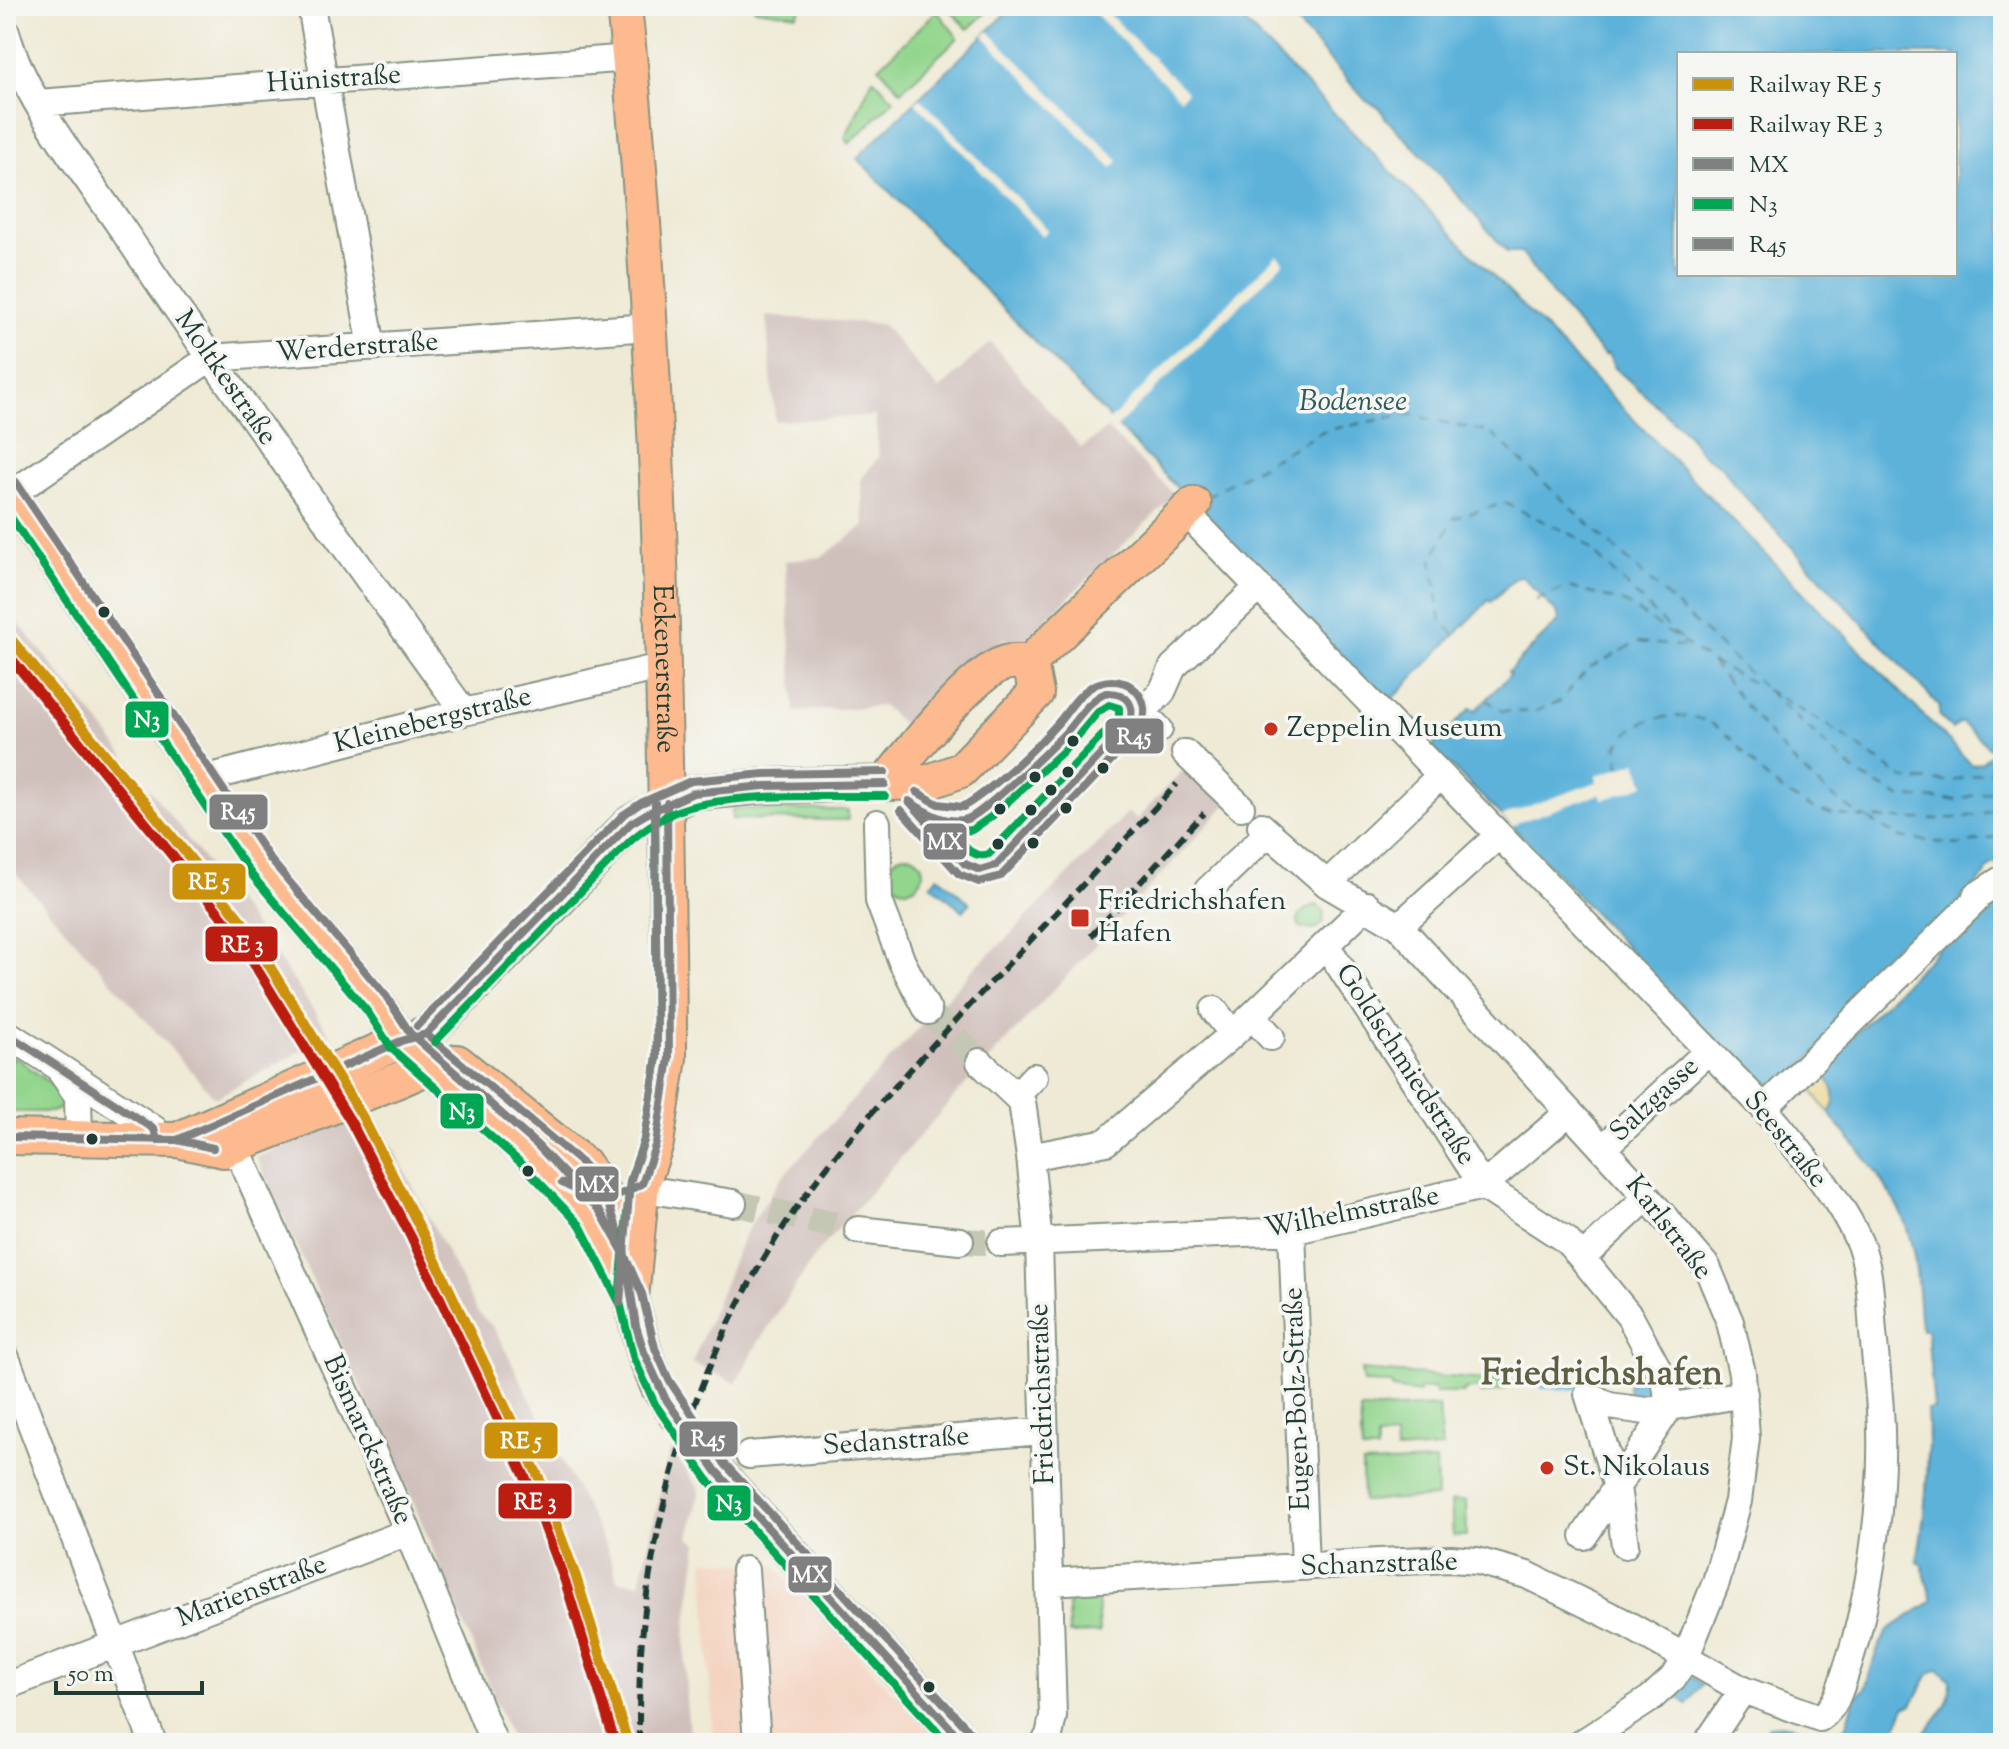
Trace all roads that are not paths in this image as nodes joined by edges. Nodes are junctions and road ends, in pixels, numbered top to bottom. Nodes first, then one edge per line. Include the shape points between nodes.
1 (311, 6) edge
2 (624, 6) edge
3 (6, 32) edge
4 (630, 58) junction
5 (325, 80) junction
6 (38, 103) junction
7 (650, 327) junction
8 (372, 347) junction
9 (210, 358) junction
10 (8, 492) edge
11 (1197, 515) joint
12 (1259, 587) junction
13 (1030, 662) junction
14 (665, 666) junction
15 (464, 712) junction
16 (1145, 717) dead end
17 (1185, 753) dead end
18 (1440, 776) junction
19 (203, 779) junction
20 (885, 784) junction
21 (667, 803) junction
22 (1241, 807) dead end
23 (877, 823) dead end
24 (1499, 835) junction
25 (1327, 884) junction
26 (1208, 890) dead end
27 (1989, 890) dead end
28 (1367, 905) junction
29 (1399, 926) junction
30 (1326, 945) junction
31 (1214, 1010) dead end
32 (928, 1011) tunnel mouth
33 (1243, 1025) junction
34 (6, 1033) edge
35 (1271, 1037) dead end
36 (417, 1046) junction
37 (1708, 1051) junction
38 (980, 1062) tunnel mouth
39 (55, 1063) junction
40 (1764, 1108) junction
41 (1568, 1113) junction
42 (6, 1137) edge
43 (79, 1139) junction
44 (167, 1140) junction
45 (1603, 1148) junction
46 (223, 1150) junction
47 (1030, 1157) junction
48 (554, 1179) junction
49 (1483, 1186) junction
50 (650, 1188) junction
51 (1647, 1197) junction
52 (608, 1201) junction
53 (733, 1203) tunnel mouth
54 (858, 1230) tunnel mouth
55 (1292, 1231) junction
56 (960, 1241) tunnel mouth
57 (1001, 1243) tunnel mouth
58 (1039, 1243) junction
59 (1582, 1258) junction
60 (631, 1299) junction
61 (6, 1358) edge
62 (1744, 1394) junction
63 (13, 1396) edge
64 (1669, 1408) junction
65 (677, 1416) tunnel mouth
66 (1043, 1431) junction
67 (749, 1455) dead end
68 (716, 1471) tunnel mouth
69 (1617, 1487) junction
70 (405, 1523) junction
71 (1584, 1536) dead end
72 (1625, 1545) dead end
73 (1305, 1567) junction
74 (745, 1570) dead end
75 (1051, 1582) junction
76 (116, 1643) junction
77 (1686, 1656) junction
78 (6, 1686) edge
79 (1743, 1690) junction
80 (153, 1743) edge
81 (494, 1743) edge
82 (757, 1743) edge
83 (964, 1743) edge
84 (1044, 1743) edge
85 (1582, 1743) edge
86 (1707, 1743) edge

1 - 5 street
2 - 4 main road, Eckenerstraße
3 - 6 street, Moltkestraße via 11,53
4 - 5 street, Hünistraße
4 - 7 main road, Eckenerstraße
5 - 6 street, Hünistraße
5 - 8 street
6 - 9 street, Moltkestraße
7 - 8 street, Werderstraße
7 - 14 main road, Eckenerstraße
8 - 9 street, Werderstraße
9 - 10 street
9 - 15 street, Moltkestraße
10 - 19 main road
11 - 12 street, Seestraße
11 - 13 main road
12 - 16 street via 1173,667
12 - 18 street, Seestraße
13 - 20 main road via 1005,663 981,676
13 - 20 main road via 1036,693 961,770 929,782
14 - 15 street, Kleinebergstraße
14 - 21 main road, Eckenerstraße
15 - 19 street, Kleinebergstraße
17 - 22 street via 1207,783
18 - 24 street, Seestraße
18 - 25 street
19 - 36 main road via 260,866
20 - 21 main road via 764,786 693,793
21 - 36 main road via 631,823
21 - 50 main road, Eckenerstraße via 669,1058
23 - 32 street via 879,901
24 - 29 street
24 - 37 street, Seestraße
25 - 26 street, Karlstraße via 1264,830
25 - 28 street, Karlstraße
27 - 40 street
28 - 29 street, Karlstraße
28 - 30 street
29 - 41 street, Karlstraße
30 - 33 street
30 - 49 street, Goldschmiedstraße
31 - 33 street
33 - 35 street
33 - 47 street via 1106,1142
34 - 39 street
36 - 44 main road
36 - 46 main road via 417,1072
36 - 48 main road
36 - 52 main road via 584,1165
37 - 40 street, Seestraße
37 - 45 street, Salzgasse
38 - 47 street, Friedrichstraße via 1025,1086 1022,1102
39 - 43 street via 78,1096
39 - 44 street
40 - 79 street, Seestraße via 1844,1214 1860,1244 1871,1312 1880,1471 1859,1630 1828,1713 1813,1717
41 - 45 street, Karlstraße
41 - 49 street
42 - 43 main road
43 - 44 main road
44 - 46 main road
45 - 51 street, Karlstraße
46 - 70 street, Bismarckstraße via 241,1158
47 - 58 street, Friedrichstraße
48 - 52 main road
48 - 60 main road via 590,1218
49 - 55 street, Wilhelmstraße
49 - 59 street via 1566,1240
50 - 52 main road
50 - 53 street
50 - 60 main road, Eckenerstraße
51 - 59 street
51 - 62 street, Karlstraße via 1707,1267 1730,1322
52 - 60 main road via 624,1249
54 - 56 street
55 - 58 street, Wilhelmstraße
55 - 73 street, Eugen-Bolz-Straße
57 - 58 street, Wilhelmstraße
58 - 66 street, Friedrichstraße
59 - 64 street via 1630,1317 1666,1384
60 - 65 main road, Eckenerstraße via 644,1352
61 - 63 street
62 - 64 street
62 - 77 street, Karlstraße via 1746,1438 1738,1501 1716,1582
63 - 76 street
64 - 69 street
64 - 69 street via 1609,1406 1588,1394
66 - 67 street, Sedanstraße
66 - 75 street, Friedrichstraße
68 - 83 main road
69 - 71 street
69 - 72 street
70 - 76 street, Marienstraße
70 - 81 street, Bismarckstraße
73 - 75 street, Schanzstraße
73 - 77 street, Schanzstraße via 1477,1561 1527,1575
74 - 82 street
75 - 84 street, Friedrichstraße via 1053,1716
76 - 78 street, Marienstraße
76 - 80 street
77 - 79 street, Seestraße
77 - 85 street, Karlstraße via 1660,1691
79 - 86 street

